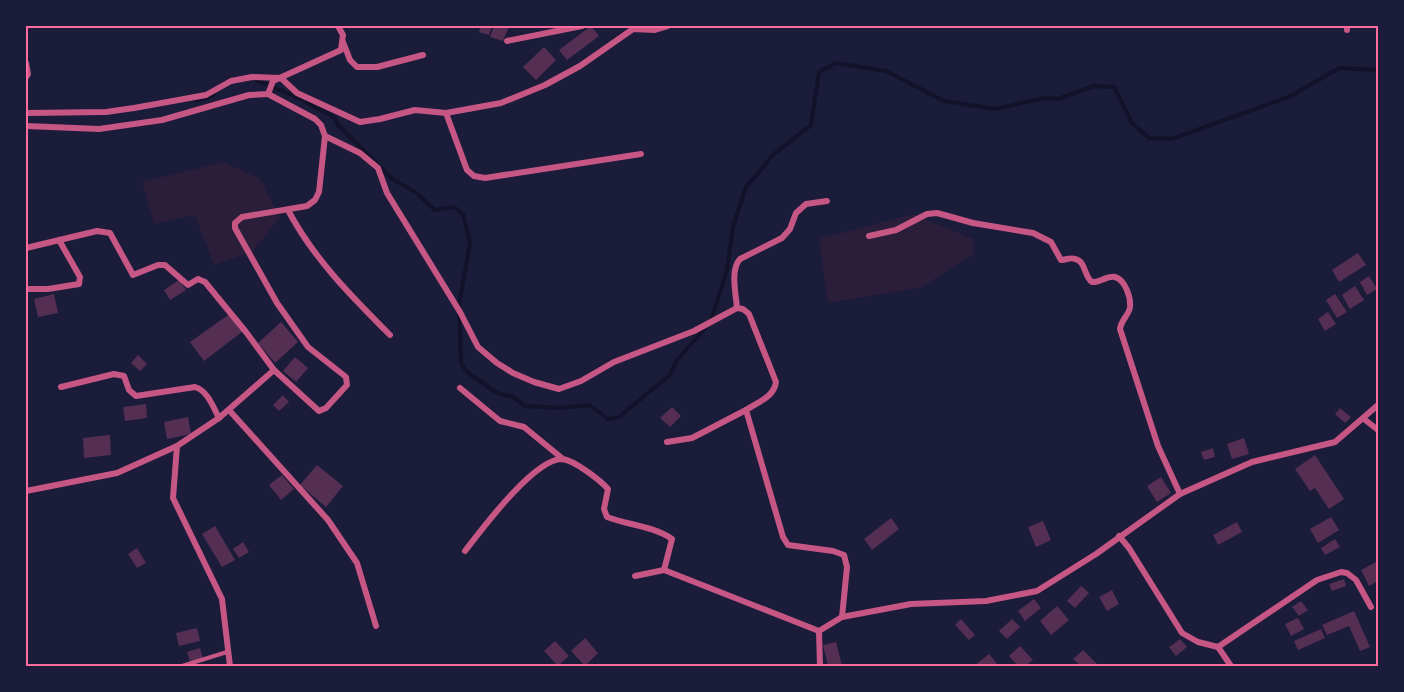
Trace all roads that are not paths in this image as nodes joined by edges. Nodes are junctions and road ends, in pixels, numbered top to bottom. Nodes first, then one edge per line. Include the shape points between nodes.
1 (338, 26) edge
2 (582, 26) edge
3 (668, 26) edge
4 (633, 27) edge
5 (343, 41) junction
6 (507, 41) dead end
7 (423, 55) dead end
8 (26, 63) edge
9 (26, 77) edge
10 (281, 78) junction
11 (268, 92) junction
12 (446, 113) junction
13 (26, 114) edge
14 (26, 126) edge
15 (324, 136) junction
16 (641, 154) dead end
17 (827, 201) dead end
18 (288, 210) junction
19 (869, 236) dead end
20 (59, 240) junction
21 (26, 248) edge
22 (26, 289) edge
23 (737, 308) junction
24 (390, 335) dead end
25 (274, 370) junction
26 (61, 387) dead end
27 (460, 388) dead end
28 (1378, 405) edge
29 (229, 410) junction
30 (746, 410) junction
31 (219, 418) junction
32 (1364, 419) junction
33 (1378, 430) edge
34 (667, 442) dead end
35 (177, 446) junction
36 (562, 459) junction
37 (26, 491) edge
38 (1180, 494) junction
39 (1119, 536) junction
40 (465, 551) dead end
41 (664, 570) junction
42 (635, 576) dead end
43 (1371, 608) dead end
44 (842, 616) junction
45 (376, 626) dead end
46 (819, 631) junction
47 (1218, 647) junction
48 (227, 652) junction
49 (182, 666) edge
50 (230, 666) edge
51 (820, 666) edge
52 (1231, 666) edge

1 - 5 street
2 - 6 street
3 - 4 street via 655,30
4 - 12 street via 588,61 545,85 501,103
5 - 7 street via 357,67 377,67
5 - 10 street via 342,50
8 - 9 street
10 - 11 street via 273,81
10 - 12 street via 297,93 360,122 415,110
10 - 13 street via 231,81 206,95 106,112
11 - 14 street via 162,120 99,129
11 - 15 street via 315,119
12 - 16 street via 467,170 474,176 485,178
15 - 18 street via 319,192 307,206
15 - 23 street via 360,153 378,168 387,193 478,347 497,363 534,382 558,389 581,381 614,362 694,331
17 - 23 street via 806,204 782,238 736,263
18 - 24 street via 297,228 350,295
18 - 25 street via 242,217 235,228 308,347 346,377 347,385 319,411
19 - 38 street via 896,230 927,214 948,214 973,223 1033,233 1051,242 1061,260 1074,258 1082,263 1088,280 1118,279 1128,292 1130,307 1120,329 1158,446
20 - 21 street
20 - 22 street via 80,277 79,284
20 - 25 street via 97,231 110,233 133,275 165,265 188,285 202,280
23 - 30 street via 749,314 776,382 769,395
25 - 29 street
26 - 31 street via 114,374 124,376 136,396 195,387 206,394
27 - 36 street via 500,421 524,427
28 - 32 street
29 - 31 street
29 - 45 street via 328,520 357,562
30 - 34 street via 692,438
30 - 44 street via 788,545 844,555 847,567
31 - 35 street
32 - 33 street
32 - 38 street via 1335,442 1252,462
35 - 37 street via 117,473
35 - 48 street via 173,498 222,599
36 - 40 street via 548,462 507,497
36 - 41 street via 608,489 604,509 607,517 672,539
38 - 39 street
39 - 44 street via 1037,591 986,601 911,604
39 - 47 street via 1182,633
41 - 42 street
41 - 46 street
43 - 47 street via 1356,580 1341,572 1317,580
44 - 46 street
46 - 51 street
47 - 52 street
48 - 49 lane
48 - 50 street

